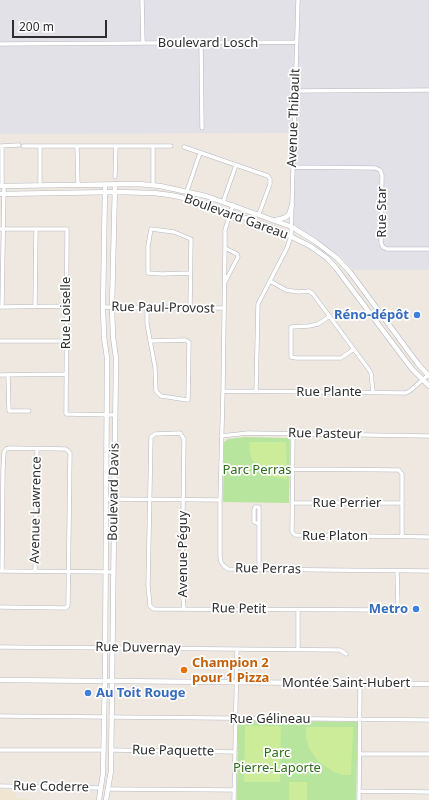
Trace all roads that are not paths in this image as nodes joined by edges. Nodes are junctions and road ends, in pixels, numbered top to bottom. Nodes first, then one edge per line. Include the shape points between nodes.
1 (142, 0) edge
2 (298, 0) edge
3 (297, 42) junction
4 (143, 43) junction
5 (201, 43) junction
6 (0, 44) edge
7 (429, 90) edge
8 (295, 91) junction
9 (202, 128) dead end
10 (1, 146) edge
11 (40, 146) junction
12 (77, 146) junction
13 (116, 146) junction
14 (153, 146) junction
15 (171, 146) dead end
16 (184, 148) dead end
17 (200, 153) junction
18 (236, 165) junction
19 (293, 167) junction
20 (115, 178) dead end
21 (115, 184) junction
22 (40, 185) junction
23 (78, 185) junction
24 (105, 185) junction
25 (153, 185) junction
26 (2, 186) edge
27 (187, 191) junction
28 (114, 192) junction
29 (104, 193) junction
30 (2, 194) edge
31 (223, 202) junction
32 (233, 205) junction
33 (292, 205) junction
34 (104, 207) junction
35 (114, 208) junction
36 (231, 212) junction
37 (259, 214) junction
38 (276, 220) junction
39 (292, 227) junction
40 (2, 229) edge
41 (36, 229) junction
42 (291, 236) junction
43 (224, 248) junction
44 (429, 249) edge
45 (190, 273) junction
46 (270, 281) junction
47 (224, 283) junction
48 (35, 306) junction
49 (67, 306) junction
50 (1, 307) edge
51 (102, 307) junction
52 (112, 307) junction
53 (147, 308) junction
54 (190, 308) junction
55 (224, 308) junction
56 (330, 316) junction
57 (0, 340) edge
58 (66, 341) junction
59 (150, 341) junction
60 (354, 349) junction
61 (66, 374) junction
62 (0, 375) edge
63 (8, 375) junction
64 (428, 375) edge
65 (422, 380) junction
66 (429, 386) edge
67 (223, 391) junction
68 (256, 392) junction
69 (373, 392) junction
70 (30, 411) dead end
71 (115, 415) junction
72 (107, 416) junction
73 (293, 434) junction
74 (221, 436) junction
75 (429, 436) edge
76 (37, 449) junction
77 (1, 469) edge
78 (293, 469) junction
79 (106, 499) junction
80 (114, 499) junction
81 (150, 500) junction
82 (184, 500) junction
83 (220, 500) junction
84 (292, 503) junction
85 (402, 503) junction
86 (259, 524) dead end
87 (402, 536) junction
88 (429, 537) edge
89 (259, 569) junction
90 (1, 571) edge
91 (397, 571) junction
92 (429, 571) edge
93 (35, 572) junction
94 (68, 572) junction
95 (105, 572) junction
96 (113, 572) junction
97 (0, 607) edge
98 (184, 609) junction
99 (298, 610) junction
100 (0, 647) edge
101 (105, 647) junction
102 (112, 647) junction
103 (237, 649) junction
104 (298, 649) junction
105 (346, 654) dead end
106 (0, 680) edge
107 (105, 681) junction
108 (112, 681) junction
109 (236, 682) junction
110 (360, 684) junction
111 (429, 684) edge
112 (104, 708) junction
113 (111, 708) junction
114 (0, 716) edge
115 (104, 717) junction
116 (111, 717) junction
117 (235, 719) junction
118 (360, 720) junction
119 (429, 720) edge
120 (0, 750) edge
121 (104, 750) junction
122 (111, 750) junction
123 (235, 752) junction
124 (360, 754) junction
125 (429, 754) edge
126 (0, 786) edge
127 (101, 788) junction
128 (109, 789) junction
129 (234, 790) junction
130 (360, 791) junction
131 (429, 792) edge
132 (99, 800) edge
133 (106, 800) edge
134 (234, 800) edge
135 (360, 800) edge

1 - 4 street
2 - 3 street, Avenue Thibault
3 - 5 street, Boulevard Losch
3 - 8 street, Avenue Thibault
4 - 5 street, Boulevard Losch
4 - 6 street, Boulevard Losch
5 - 9 street
7 - 8 street
8 - 19 street, Avenue Thibault
10 - 11 street
10 - 26 street
11 - 12 street
11 - 22 street
12 - 13 street
12 - 23 street
13 - 14 street
13 - 20 street
14 - 15 street
14 - 25 street
16 - 17 street
17 - 18 street
17 - 27 street
18 - 31 street
18 - 37 street via 268,176 270,179
19 - 33 street, Avenue Thibault
19 - 44 street, Rue Star via 380,170 381,244 387,249
21 - 24 street, Boulevard Gareau
21 - 25 street, Boulevard Gareau
21 - 28 street, Boulevard Davis
22 - 23 street, Boulevard Gareau
22 - 26 street, Boulevard Gareau
23 - 24 street, Boulevard Gareau
24 - 29 street, Boulevard Davis
25 - 27 street, Boulevard Gareau
26 - 30 street
27 - 31 street, Boulevard Gareau
28 - 29 street, Boulevard Gareau
28 - 35 street, Boulevard Davis
28 - 36 street, Boulevard Gareau via 170,195
29 - 30 street, Boulevard Gareau
29 - 34 street, Boulevard Davis
30 - 40 street
31 - 32 street, Boulevard Gareau
32 - 36 street, Rue Perras
32 - 37 street, Boulevard Gareau
33 - 38 street via 289,215
33 - 39 street, Avenue Thibault
34 - 35 street
34 - 51 street, Boulevard Davis
35 - 52 street, Boulevard Davis
36 - 42 street, Boulevard Gareau
36 - 43 street, Rue Perras via 225,230
37 - 38 street, Boulevard Gareau
38 - 39 street, Boulevard Gareau
39 - 42 street, Avenue Thibault
39 - 64 street, Boulevard Gareau via 337,258 350,272
40 - 41 street, Rue Loiselle
40 - 50 street
41 - 48 street
41 - 49 street, Rue Loiselle via 67,229
42 - 46 street, Avenue Thibault
42 - 65 street, Boulevard Gareau via 327,258
43 - 47 street, Rue Perras
43 - 47 street, Rue Perras via 238,257
45 - 45 street via 191,239 174,232 150,229 148,273
45 - 54 street
46 - 56 street via 286,290 309,291
46 - 68 street, Avenue Thibault via 258,304
47 - 55 street, Rue Perras
48 - 49 street
48 - 50 street
49 - 58 street, Rue Loiselle
51 - 52 street, Rue Paul-Provost
51 - 72 street, Boulevard Davis via 107,358
52 - 53 street, Rue Paul-Provost
52 - 71 street, Boulevard Davis via 116,358
53 - 54 street, Rue Paul-Provost
53 - 59 street
54 - 55 street, Rue Paul-Provost
55 - 67 street, Rue Perras
56 - 60 street
56 - 60 street via 318,324 291,327 291,356 341,358
57 - 58 street
58 - 61 street, Rue Loiselle
59 - 59 street via 156,392 162,396 188,400 189,342
60 - 69 street via 370,372
61 - 63 street
61 - 72 street, Rue Loiselle via 66,414
62 - 63 street
63 - 70 street via 9,410
64 - 65 street, Rue Plante
65 - 66 street, Boulevard Gareau
65 - 69 street, Rue Plante via 408,392
67 - 68 street, Rue Plante
67 - 74 street, Rue Perras
68 - 69 street, Rue Plante
71 - 72 street, Rue Loiselle
71 - 80 street, Boulevard Davis
72 - 79 street, Boulevard Davis
73 - 74 street, Rue Pasteur
73 - 75 street, Rue Pasteur
73 - 78 street, Rue Platon
74 - 83 street, Rue Perras
76 - 77 street via 6,449
76 - 93 street, Avenue Lawrence
76 - 94 street via 66,449 70,453
77 - 90 street
78 - 84 street, Rue Platon
78 - 85 street via 399,470 402,474
79 - 80 street
79 - 95 street, Boulevard Davis
80 - 81 street
80 - 96 street, Boulevard Davis
81 - 82 street
81 - 82 street, Avenue Péguy via 151,437 155,434 180,433 184,439
81 - 98 street, Rue Petit via 150,606 154,609
82 - 83 street
82 - 98 street, Avenue Péguy
83 - 89 street, Rue Perras via 221,562 228,569
84 - 85 street, Rue Perrier
84 - 87 street, Rue Platon via 292,532 295,535
85 - 87 street
86 - 89 street
87 - 88 street, Rue Platon
89 - 91 street, Rue Perras
90 - 93 street
91 - 92 street, Rue Perras
91 - 99 street, Rue Petit via 398,607 394,610
93 - 94 street
94 - 95 street
94 - 97 street via 68,604 65,608
95 - 96 street
95 - 101 street, Boulevard Davis
96 - 102 street, Boulevard Davis
98 - 99 street, Rue Petit
99 - 104 street
100 - 101 street, Rue Duvernay
101 - 102 street, Rue Duvernay
101 - 107 street, Boulevard Davis
102 - 103 street, Rue Duvernay
102 - 108 street, Boulevard Davis
103 - 104 street, Rue Duvernay
103 - 109 street
104 - 105 street, Rue Duvernay via 340,650
106 - 107 street, Montée Saint-Hubert
107 - 108 street, Montée Saint-Hubert
107 - 112 street, Boulevard Davis
108 - 109 street, Montée Saint-Hubert
108 - 113 street, Boulevard Davis
109 - 110 street, Montée Saint-Hubert
109 - 117 street
110 - 111 street, Montée Saint-Hubert
110 - 118 street
112 - 113 street
112 - 115 street, Boulevard Davis
113 - 116 street, Boulevard Davis
114 - 115 street
115 - 121 street, Boulevard Davis
116 - 117 street, Rue Gélineau
116 - 122 street, Boulevard Davis
117 - 118 street, Rue Gélineau
117 - 123 street
118 - 119 street, Rue Gélineau
118 - 124 street
120 - 121 street
121 - 127 street, Boulevard Davis
122 - 123 street, Rue Paquette
122 - 128 street, Boulevard Davis
123 - 129 street
124 - 125 street
124 - 130 street
126 - 127 street, Rue Coderre
127 - 132 street, Boulevard Davis
128 - 129 street
128 - 133 street, Boulevard Davis
129 - 134 street
130 - 131 street
130 - 135 street

